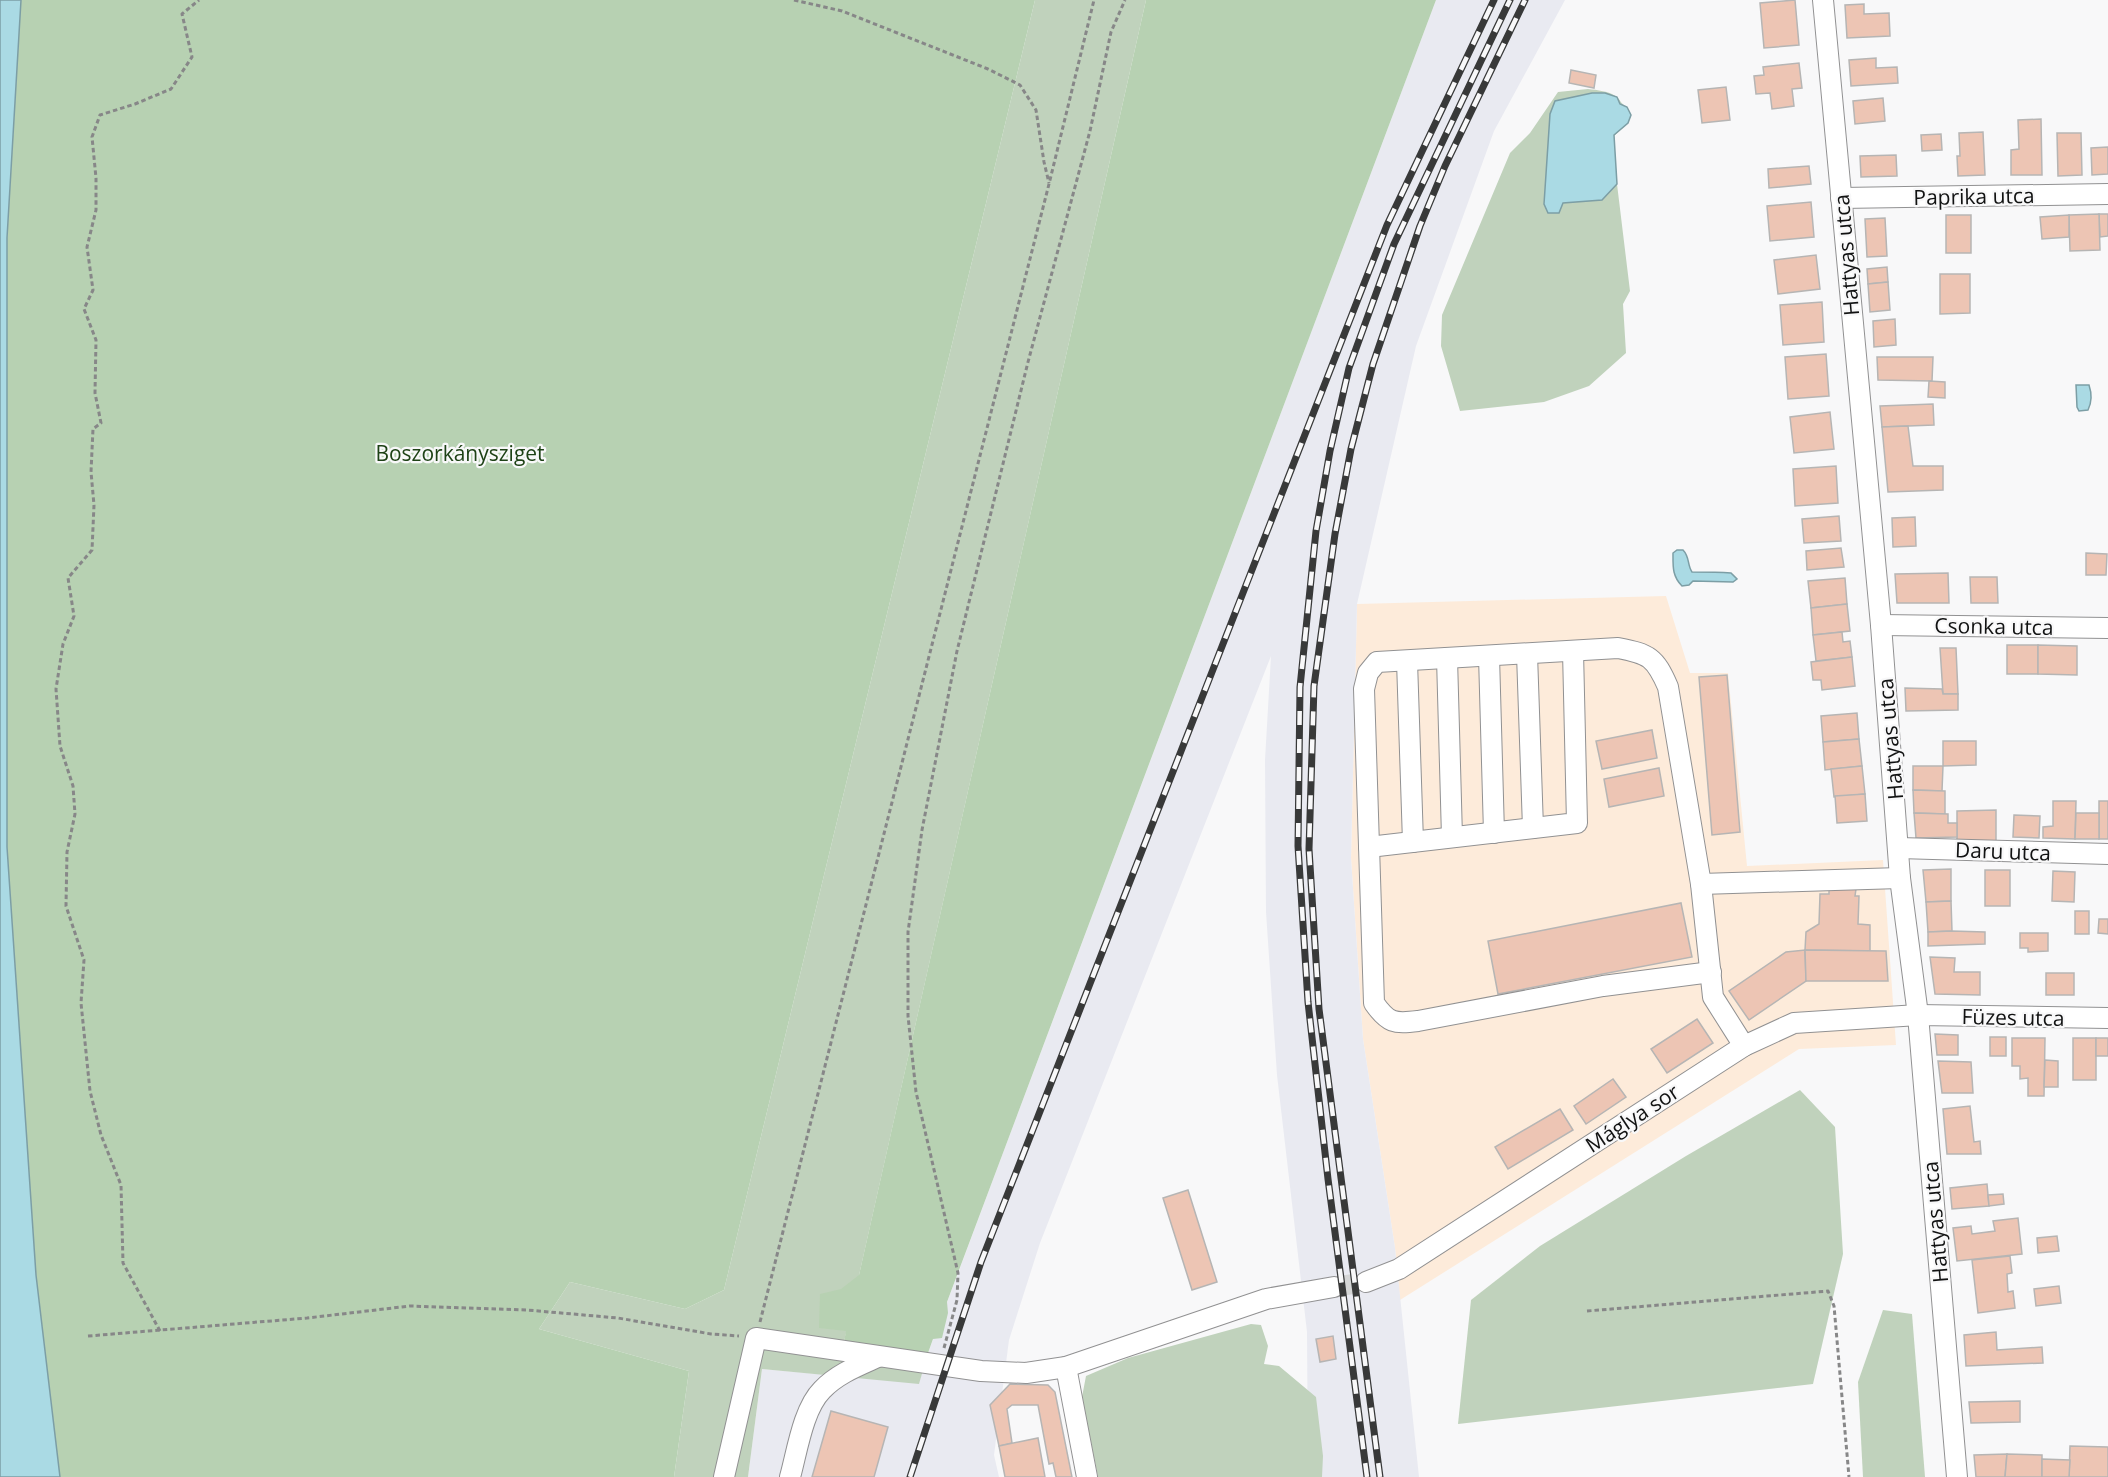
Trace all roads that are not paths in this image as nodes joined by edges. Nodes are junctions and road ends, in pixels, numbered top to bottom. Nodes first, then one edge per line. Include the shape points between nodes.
1 (1823, 0) edge
2 (2108, 194) edge
3 (1841, 198) junction
4 (1881, 625) junction
5 (2108, 628) edge
6 (1573, 651) junction
7 (1527, 654) junction
8 (1489, 656) junction
9 (1447, 658) junction
10 (1407, 661) junction
11 (1533, 828) junction
12 (1494, 833) junction
13 (1452, 837) junction
14 (1413, 842) junction
15 (1369, 847) junction
16 (1899, 848) junction
17 (2108, 854) edge
18 (1900, 878) junction
19 (1701, 884) junction
20 (1711, 972) junction
21 (1918, 1015) junction
22 (2108, 1018) edge
23 (1744, 1046) junction
24 (1366, 1282) tunnel mouth
25 (1334, 1287) tunnel mouth
26 (878, 1357) junction
27 (1066, 1366) junction
28 (724, 1477) edge
29 (790, 1477) edge
30 (1087, 1477) edge
31 (1957, 1477) edge

1 - 3 street, Hattyas utca
2 - 3 street, Paprika utca
3 - 4 street, Hattyas utca
4 - 5 street, Csonka utca
4 - 16 street, Hattyas utca
6 - 7 street
6 - 11 street via 1577,823
6 - 19 street via 1618,648 1645,653 1660,668 1668,687
7 - 8 street
7 - 11 street
8 - 9 street
8 - 12 street
9 - 10 street
9 - 13 street
10 - 14 street
10 - 15 street via 1377,662 1368,673 1364,688
11 - 12 street
12 - 13 street
13 - 14 street
14 - 15 street
15 - 20 street via 1374,1003 1385,1018 1399,1023 1603,986
16 - 17 street, Daru utca
16 - 18 street, Hattyas utca
18 - 19 street
18 - 21 street, Hattyas utca
19 - 20 street
20 - 23 street via 1713,997
21 - 22 street, Füzes utca
21 - 23 street, Máglya sor via 1794,1023
21 - 31 street, Hattyas utca
23 - 24 street, Máglya sor via 1399,1269
25 - 27 street via 1266,1299
26 - 27 street via 1026,1373
26 - 28 street via 756,1338
26 - 29 street via 843,1374 821,1391 808,1413
27 - 30 street

